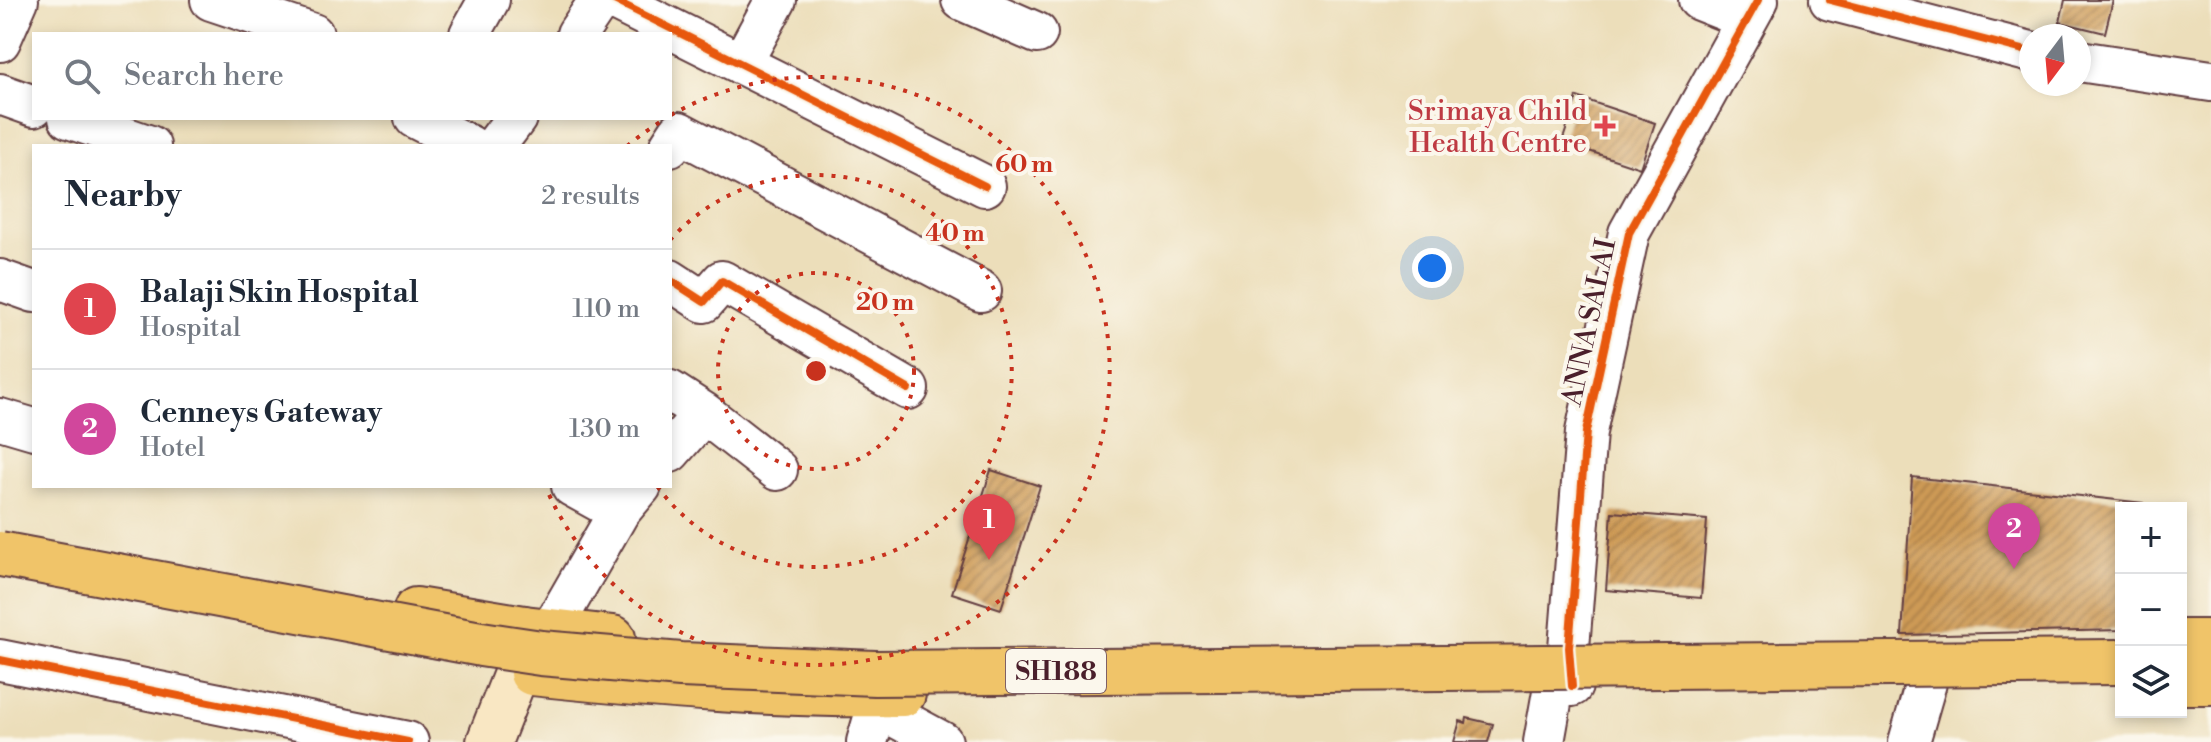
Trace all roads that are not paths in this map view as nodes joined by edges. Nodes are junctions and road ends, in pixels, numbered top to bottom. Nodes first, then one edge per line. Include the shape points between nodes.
1 (18, 0) edge
2 (211, 0) edge
3 (489, 0) edge
4 (600, 0) edge
5 (614, 0) edge
6 (776, 0) edge
7 (962, 0) edge
8 (1699, 0) edge
9 (1830, 0) edge
10 (1752, 10) edge
11 (307, 32) edge
12 (471, 32) edge
13 (578, 32) edge
14 (1037, 33) dead end
15 (0, 41) edge
16 (2019, 49) edge
17 (2091, 63) edge
18 (741, 64) junction
19 (2211, 81) edge
20 (0, 94) edge
21 (32, 105) edge
22 (75, 120) edge
23 (514, 120) edge
24 (416, 126) edge
25 (144, 144) edge
26 (465, 144) edge
27 (496, 144) edge
28 (671, 144) edge
29 (985, 186) dead end
30 (0, 280) edge
31 (672, 281) edge
32 (32, 291) edge
33 (981, 291) dead end
34 (908, 389) dead end
35 (672, 392) edge
36 (704, 413) junction
37 (0, 419) edge
38 (32, 428) edge
39 (672, 450) edge
40 (777, 470) dead end
41 (581, 488) edge
42 (630, 499) edge
43 (0, 536) edge
44 (0, 554) edge
45 (0, 568) edge
46 (537, 630) junction
47 (2187, 642) edge
48 (2211, 642) edge
49 (2115, 643) edge
50 (0, 660) edge
51 (2187, 661) edge
52 (2211, 661) edge
53 (2115, 662) edge
54 (517, 671) junction
55 (1565, 673) junction
56 (2115, 682) edge
57 (2187, 682) edge
58 (2211, 682) edge
59 (1926, 683) junction
60 (876, 715) edge
61 (408, 742) edge
62 (489, 742) edge
63 (942, 742) edge
64 (1544, 742) edge
65 (1909, 742) edge

1 - 15 street
2 - 11 street
3 - 12 street
4 - 13 street
5 - 18 street
6 - 18 street
7 - 14 street
8 - 10 street
9 - 16 street
10 - 55 street, ANNA SALAI via 1629,233 1586,432
17 - 19 street
18 - 29 street
20 - 21 street
22 - 25 street
23 - 27 street
24 - 26 street
28 - 33 street via 679,132
30 - 32 street
31 - 34 street via 704,302 722,281
35 - 36 street
36 - 39 street
36 - 40 street
37 - 38 street
41 - 42 street
42 - 46 street
43 - 46 main road
44 - 53 main road, SH188, bridge via 481,644 614,661 775,671
45 - 54 main road
46 - 54 main road
46 - 55 main road via 784,651
47 - 48 main road
49 - 55 main road
50 - 61 street
51 - 52 main road
54 - 60 main road via 759,692
54 - 62 main road
55 - 59 main road
55 - 60 main road
55 - 64 street, ANNA SALAI
56 - 59 main road
57 - 58 main road
59 - 65 street
60 - 63 street

